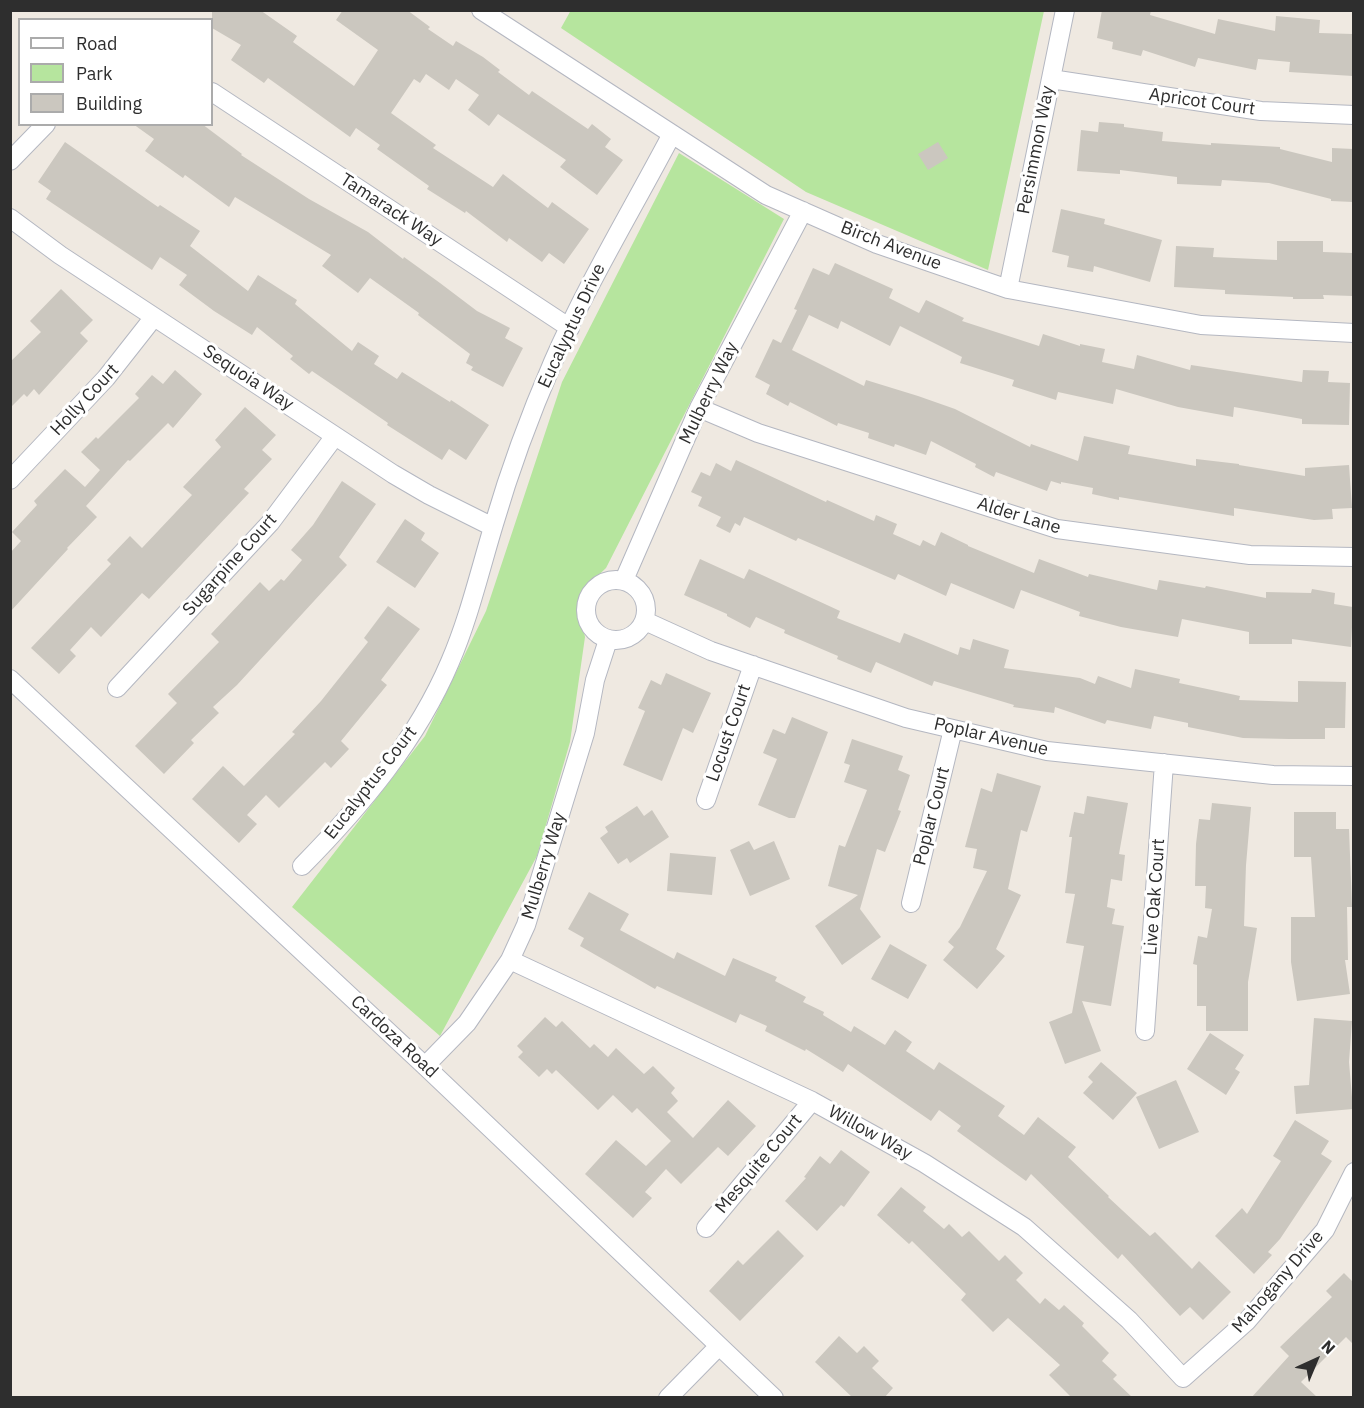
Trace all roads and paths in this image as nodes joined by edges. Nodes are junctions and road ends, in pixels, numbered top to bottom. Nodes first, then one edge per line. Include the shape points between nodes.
1 (481, 10) edge
2 (1065, 10) edge
3 (1051, 79) junction
4 (213, 93) edge
5 (1353, 115) edge
6 (44, 126) edge
7 (672, 134) junction
8 (10, 161) edge
9 (803, 211) junction
10 (10, 218) edge
11 (1008, 289) junction
12 (154, 317) junction
13 (570, 328) junction
14 (1353, 333) edge
15 (699, 408) junction
16 (335, 436) junction
17 (10, 480) edge
18 (493, 527) junction
19 (1353, 557) edge
20 (624, 580) junction
21 (645, 621) junction
22 (608, 640) junction
23 (753, 665) junction
24 (10, 680) edge
25 (117, 688) dead end
26 (953, 729) junction
27 (1164, 763) junction
28 (1353, 776) edge
29 (706, 800) dead end
30 (302, 866) dead end
31 (911, 903) dead end
32 (510, 960) junction
33 (1145, 1031) dead end
34 (425, 1066) junction
35 (812, 1101) junction
36 (1353, 1172) edge
37 (706, 1228) dead end
38 (719, 1346) junction
39 (1183, 1378) joint
40 (668, 1398) edge
41 (774, 1398) edge

1 - 7 street, Birch Avenue
2 - 3 street, Persimmon Way
3 - 5 street, Apricot Court via 1261,111
3 - 11 street, Persimmon Way
4 - 13 street, Tamarack Way
6 - 8 street
7 - 9 street, Birch Avenue via 766,195
7 - 13 street, Eucalyptus Drive
9 - 11 street, Birch Avenue via 877,244
9 - 15 street, Mulberry Way
10 - 12 street, Sequoia Way
11 - 14 street, Birch Avenue via 1201,325
12 - 16 street, Sequoia Way
12 - 17 street, Holly Court via 106,378
13 - 18 street, Eucalyptus Drive via 544,384
15 - 19 street, Alder Lane via 758,433 1057,529 1250,555
15 - 20 street, Mulberry Way
16 - 18 street, Sequoia Way via 429,495
16 - 25 street, Sugarpine Court via 270,523
18 - 30 street, Eucalyptus Court via 465,621 432,700 376,783
20 - 21 street via 633,584 646,601
20 - 22 street via 599,584 589,596 586,613 591,627
21 - 22 street via 638,632 623,640
21 - 23 street, Poplar Avenue
22 - 32 street, Mulberry Way via 595,680 585,733 526,925
23 - 26 street, Poplar Avenue via 906,718
23 - 29 street, Locust Court
24 - 34 street, Cardoza Road
26 - 27 street, Poplar Avenue via 1047,751
26 - 31 street, Poplar Court
27 - 28 street, Poplar Avenue via 1273,775
27 - 33 street, Live Oak Court
32 - 34 street, Mulberry Way via 467,1023
32 - 35 street, Willow Way
34 - 38 street, Cardoza Road
35 - 37 street, Mesquite Court
35 - 39 street, Willow Way via 924,1162 1024,1227 1129,1320
36 - 39 street, Mahogany Drive via 1325,1230 1247,1321
38 - 40 street
38 - 41 street, Cardoza Road

